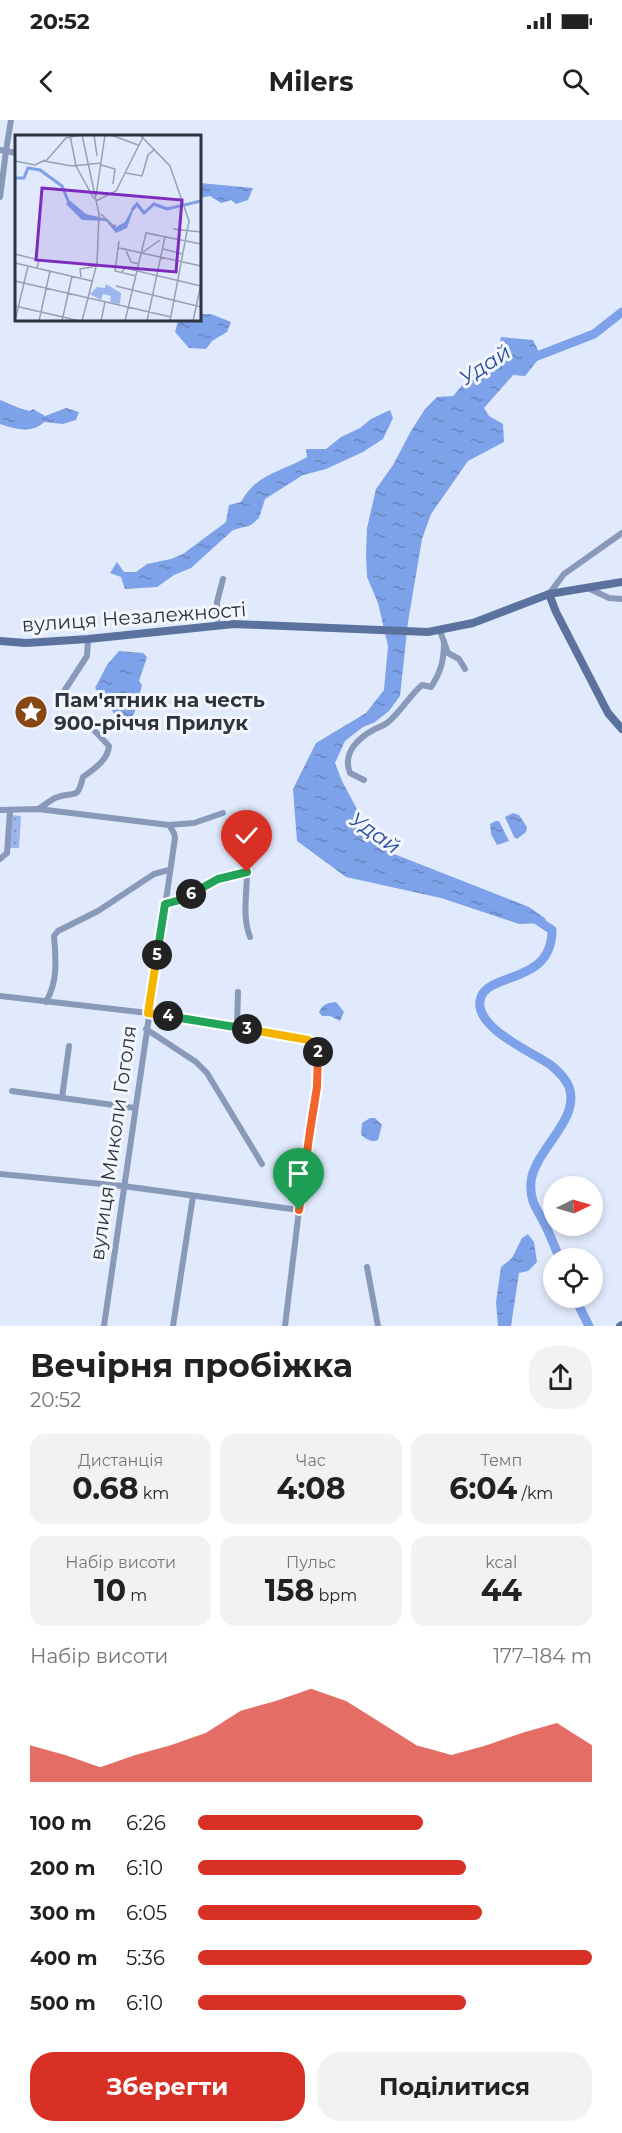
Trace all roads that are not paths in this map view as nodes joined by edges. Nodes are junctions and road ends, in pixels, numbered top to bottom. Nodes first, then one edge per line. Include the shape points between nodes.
1 (11, 120) edge
2 (3, 151) edge
3 (0, 197) edge
4 (622, 533) edge
5 (223, 579) dead end
6 (622, 582) edge
7 (590, 589) junction
8 (549, 594) junction
9 (622, 599) edge
10 (217, 626) junction
11 (440, 630) junction
12 (88, 639) junction
13 (0, 641) edge
14 (444, 642) junction
15 (465, 669) dead end
16 (59, 699) dead end
17 (90, 726) dead end
18 (622, 729) edge
19 (363, 780) dead end
20 (38, 809) junction
21 (0, 810) edge
22 (9, 811) junction
23 (223, 813) dead end
24 (169, 825) junction
25 (0, 859) edge
26 (169, 870) junction
27 (165, 904) junction
28 (250, 938) dead end
29 (238, 992) dead end
30 (0, 996) edge
31 (46, 1002) junction
32 (148, 1013) junction
33 (237, 1027) junction
34 (146, 1029) junction
35 (69, 1046) dead end
36 (12, 1091) dead end
37 (62, 1098) junction
38 (135, 1108) junction
39 (261, 1164) dead end
40 (0, 1174) edge
41 (123, 1186) junction
42 (193, 1196) junction
43 (299, 1210) junction
44 (367, 1267) dead end
45 (104, 1326) edge
46 (173, 1326) edge
47 (285, 1326) edge
48 (378, 1326) edge

1 - 2 street
2 - 3 street
4 - 8 street via 564,574
5 - 10 street via 217,602
6 - 7 main road
7 - 8 main road, вулиця Незалежності
7 - 9 street, вулиця Незалежності
8 - 11 main road, вулиця Незалежності
8 - 18 main road via 608,713
10 - 11 main road, вулиця Незалежності
10 - 12 main road, вулиця Незалежності
11 - 14 street
12 - 13 main road, вулиця Незалежності
12 - 16 street via 87,656
14 - 15 street via 448,653 459,659
14 - 19 street via 444,660 431,687 422,685 386,724 359,740 348,754 346,764 350,773
17 - 20 street via 109,746 109,752 99,766 83,777 79,792 56,798
20 - 22 street
20 - 24 street
21 - 22 street
22 - 25 street via 8,854
23 - 24 street via 189,824
24 - 26 street, вулиця Миколи Гоголя via 175,838
26 - 27 street, вулиця Миколи Гоголя
26 - 31 street via 154,874 106,906 58,931 54,936 56,971
27 - 28 street via 218,879 247,872
27 - 32 street, вулиця Миколи Гоголя
29 - 33 street
30 - 31 street
31 - 32 street
32 - 33 street
32 - 34 street, вулиця Миколи Гоголя
33 - 43 street via 308,1040 316,1045 317,1087
34 - 38 street, вулиця Миколи Гоголя
34 - 39 street via 207,1073
35 - 37 street
36 - 37 street
37 - 38 street
38 - 41 street, вулиця Миколи Гоголя
40 - 41 street
41 - 42 street
41 - 45 street, вулиця Миколи Гоголя
42 - 43 street
42 - 46 street
43 - 47 street
44 - 48 street

